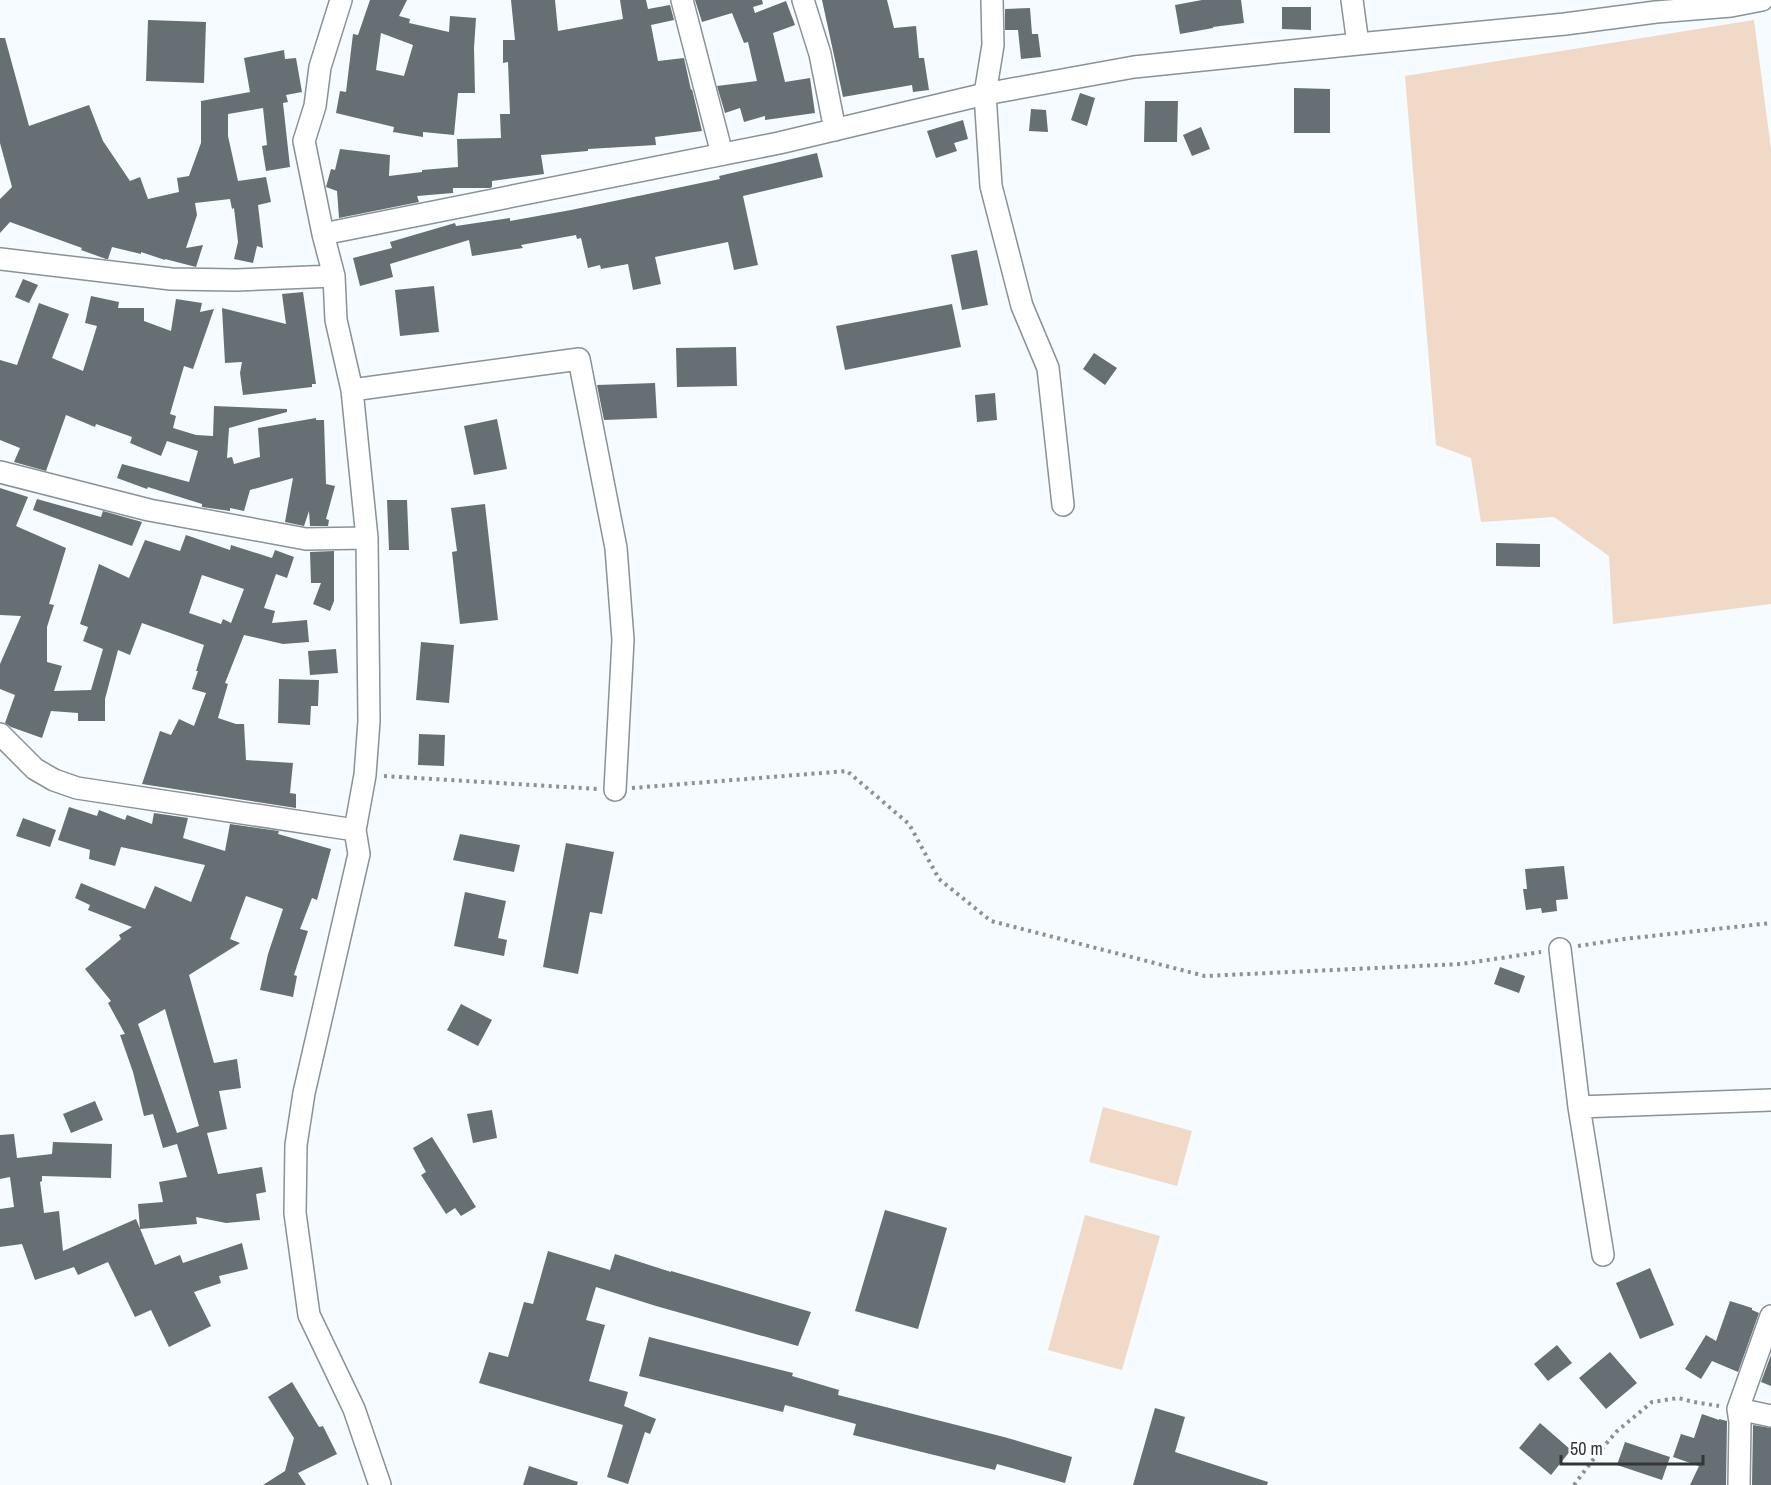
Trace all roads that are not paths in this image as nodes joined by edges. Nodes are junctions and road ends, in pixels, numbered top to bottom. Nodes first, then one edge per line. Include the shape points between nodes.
1 (341, 0) edge
2 (682, 0) edge
3 (803, 0) edge
4 (992, 0) edge
5 (1352, 0) edge
6 (1762, 0) edge
7 (1358, 44) junction
8 (985, 94) junction
9 (835, 130) junction
10 (722, 154) junction
11 (323, 234) junction
12 (0, 259) edge
13 (334, 276) junction
14 (352, 390) junction
15 (0, 472) edge
16 (1063, 505) dead end
17 (368, 538) junction
18 (0, 734) edge
19 (615, 790) road end
20 (355, 830) junction
21 (1560, 949) road end
22 (1771, 1100) edge
23 (1579, 1107) junction
24 (1603, 1255) dead end
25 (1771, 1316) edge
26 (1738, 1409) junction
27 (1771, 1416) edge
28 (380, 1485) edge
29 (1739, 1485) edge

1 - 11 street via 320,67 315,106 304,141
2 - 10 street
3 - 9 street via 820,54
4 - 8 street via 993,45
5 - 7 street
6 - 7 street
7 - 8 street via 1134,67
8 - 9 street
8 - 16 street via 991,186 1022,306 1048,368
9 - 10 street
10 - 11 street
11 - 13 street
12 - 13 street via 171,279
13 - 14 street via 336,320
14 - 17 street
14 - 19 street via 579,359 616,548 621,606 623,640
15 - 17 street via 149,510 306,539
17 - 20 street via 369,710 365,775
18 - 20 street via 35,769 77,788
20 - 28 street via 359,854 302,1104 296,1145 295,1213 309,1315 354,1409
21 - 23 street
22 - 23 street
23 - 24 street
25 - 26 street
26 - 27 street
26 - 29 street

